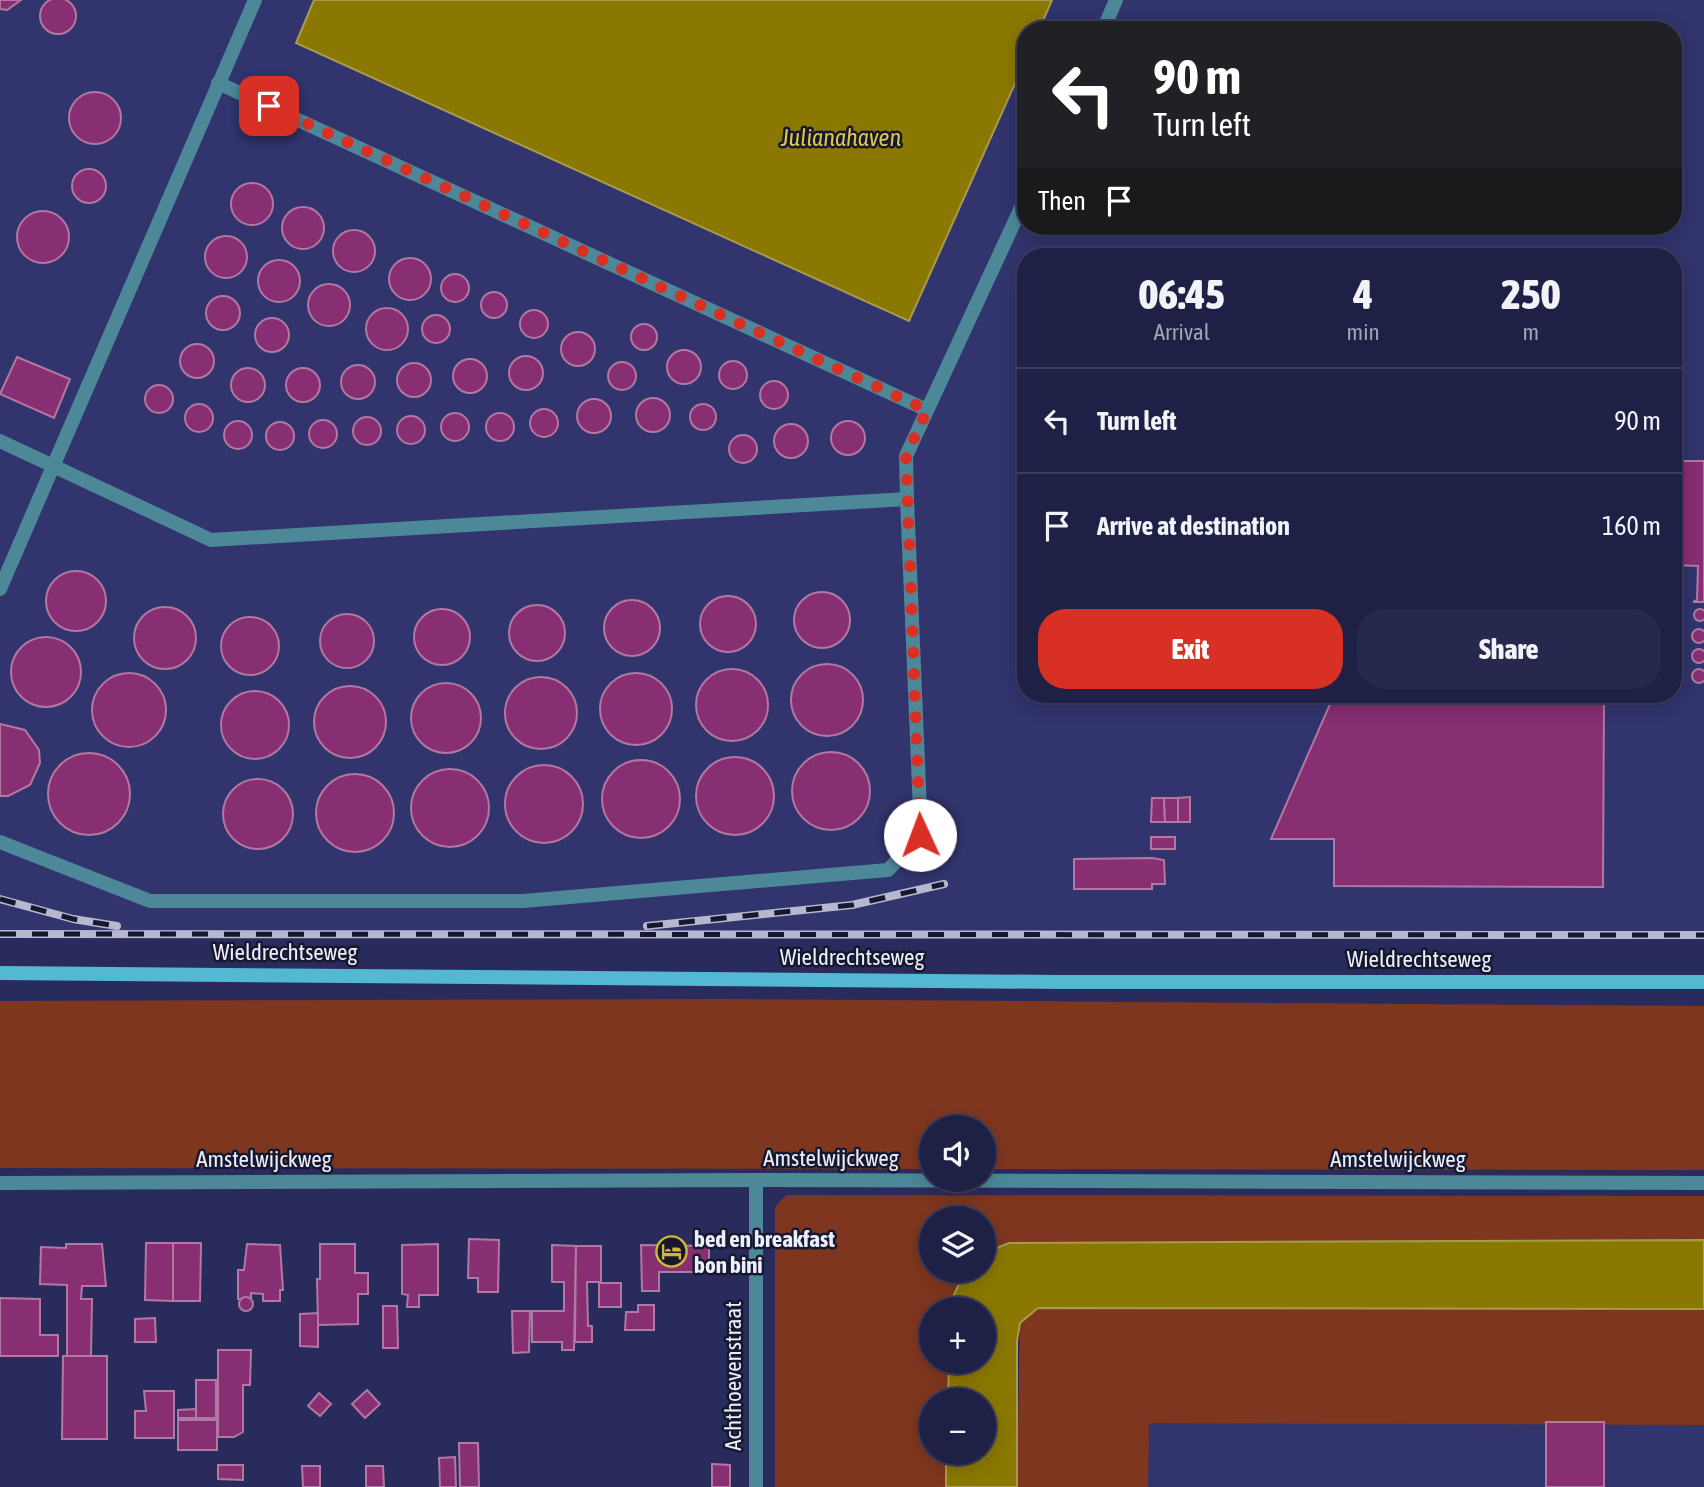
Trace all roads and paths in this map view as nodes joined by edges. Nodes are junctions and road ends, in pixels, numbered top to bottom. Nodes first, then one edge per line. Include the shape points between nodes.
1 (255, 0) edge
2 (1116, 0) edge
3 (1106, 21) edge
4 (218, 83) junction
5 (1017, 216) edge
6 (927, 410) junction
7 (0, 441) edge
8 (54, 467) junction
9 (907, 499) junction
10 (0, 589) edge
11 (0, 842) edge
12 (0, 973) edge
13 (1704, 982) edge
14 (756, 1180) junction
15 (0, 1183) edge
16 (1704, 1183) edge
17 (756, 1487) edge

1 - 4 street
2 - 3 street
4 - 6 street
4 - 8 street
5 - 6 street
6 - 9 street via 906,456
7 - 8 street
8 - 9 street via 211,540
8 - 10 street
9 - 11 street via 920,835 888,870 523,901 150,901
12 - 13 street, Wieldrechtseweg
14 - 15 street, Amstelwijckweg
14 - 16 street, Amstelwijckweg
14 - 17 street, Achthoevenstraat

